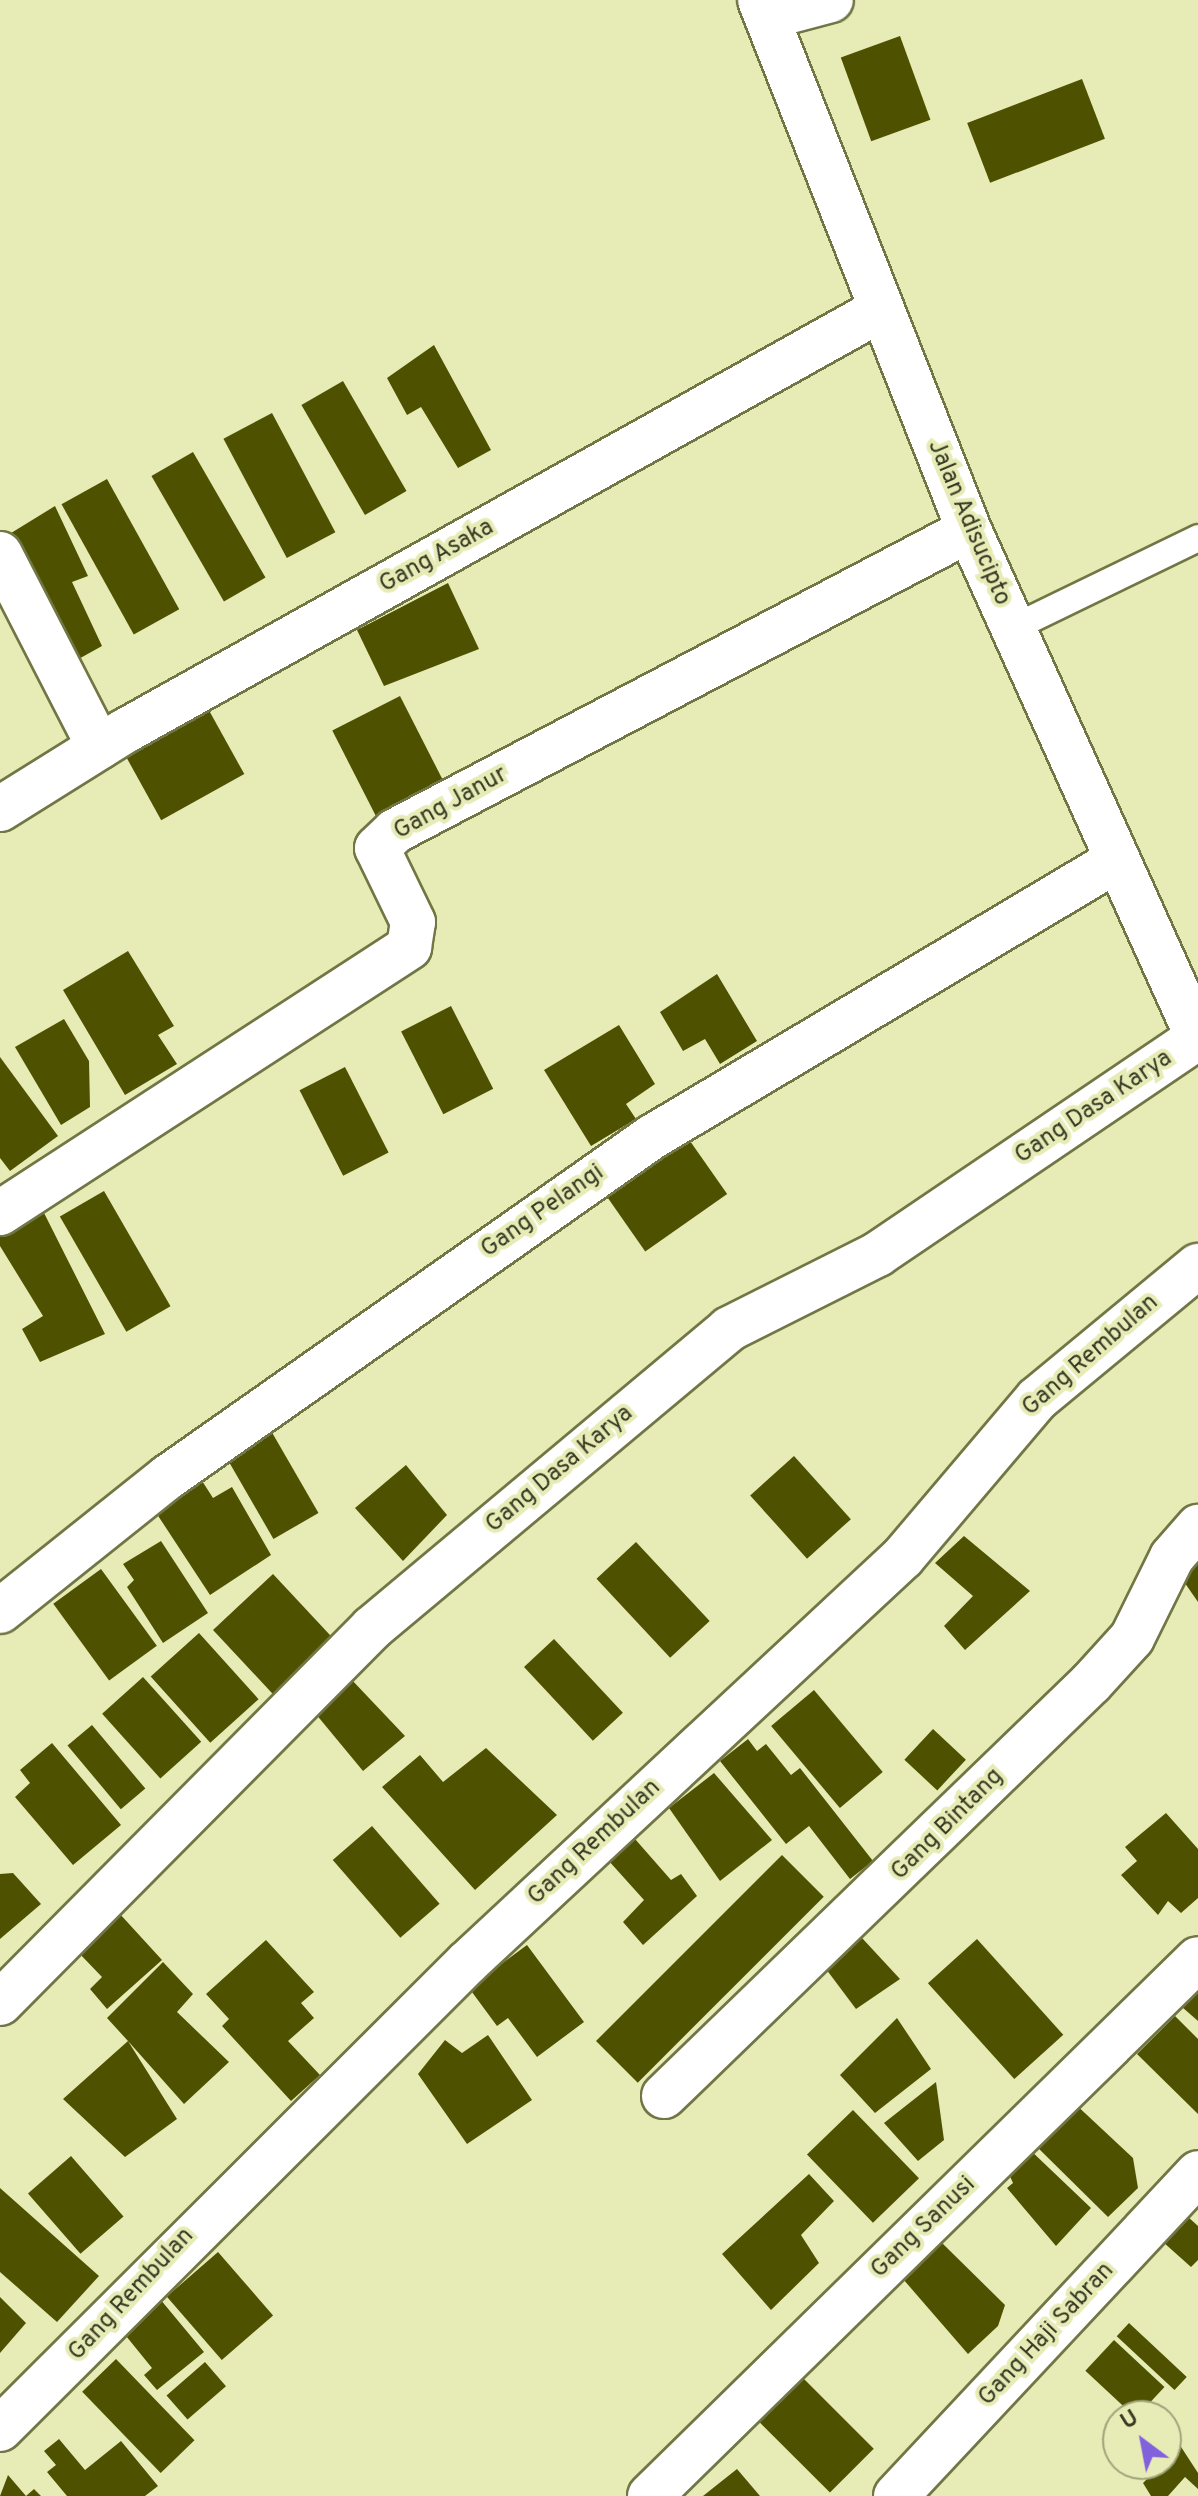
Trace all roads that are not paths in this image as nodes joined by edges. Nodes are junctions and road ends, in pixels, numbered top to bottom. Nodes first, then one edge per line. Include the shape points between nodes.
1 (831, 0) edge
2 (763, 9) edge
3 (878, 311) junction
4 (969, 530) junction
5 (1198, 538) edge
6 (0, 554) edge
7 (1013, 628) junction
8 (99, 747) junction
9 (0, 809) edge
10 (1117, 860) junction
11 (1198, 1037) edge
12 (0, 1213) edge
13 (1198, 1266) edge
14 (1198, 1527) edge
15 (0, 1611) edge
16 (1198, 1959) edge
17 (0, 2003) edge
18 (664, 2096) dead end
19 (1198, 2173) edge
20 (0, 2429) edge
21 (650, 2496) edge
22 (896, 2496) edge

1 - 2 street
2 - 3 street, Jalan Adisucipto
3 - 4 street, Jalan Adisucipto
3 - 8 street, Gang Asaka
4 - 7 street, Jalan Adisucipto
4 - 12 street, Gang Janur via 395,831 377,848 413,922 409,947
5 - 7 lane
6 - 8 street
7 - 10 street, Jalan Adisucipto
8 - 9 street, Gang Asaka
10 - 11 street, Jalan Adisucipto
10 - 15 street, Gang Pelangi via 652,1137 180,1468
11 - 17 street, Gang Dasa Karya via 878,1254 729,1329 372,1628
13 - 20 street, Gang Rembulan via 1037,1399 903,1557 467,1963
14 - 18 street, Gang Bintang via 1172,1557 1132,1638 1091,1683
16 - 21 street, Gang Sanusi
19 - 22 street, Gang Haji Sabran

